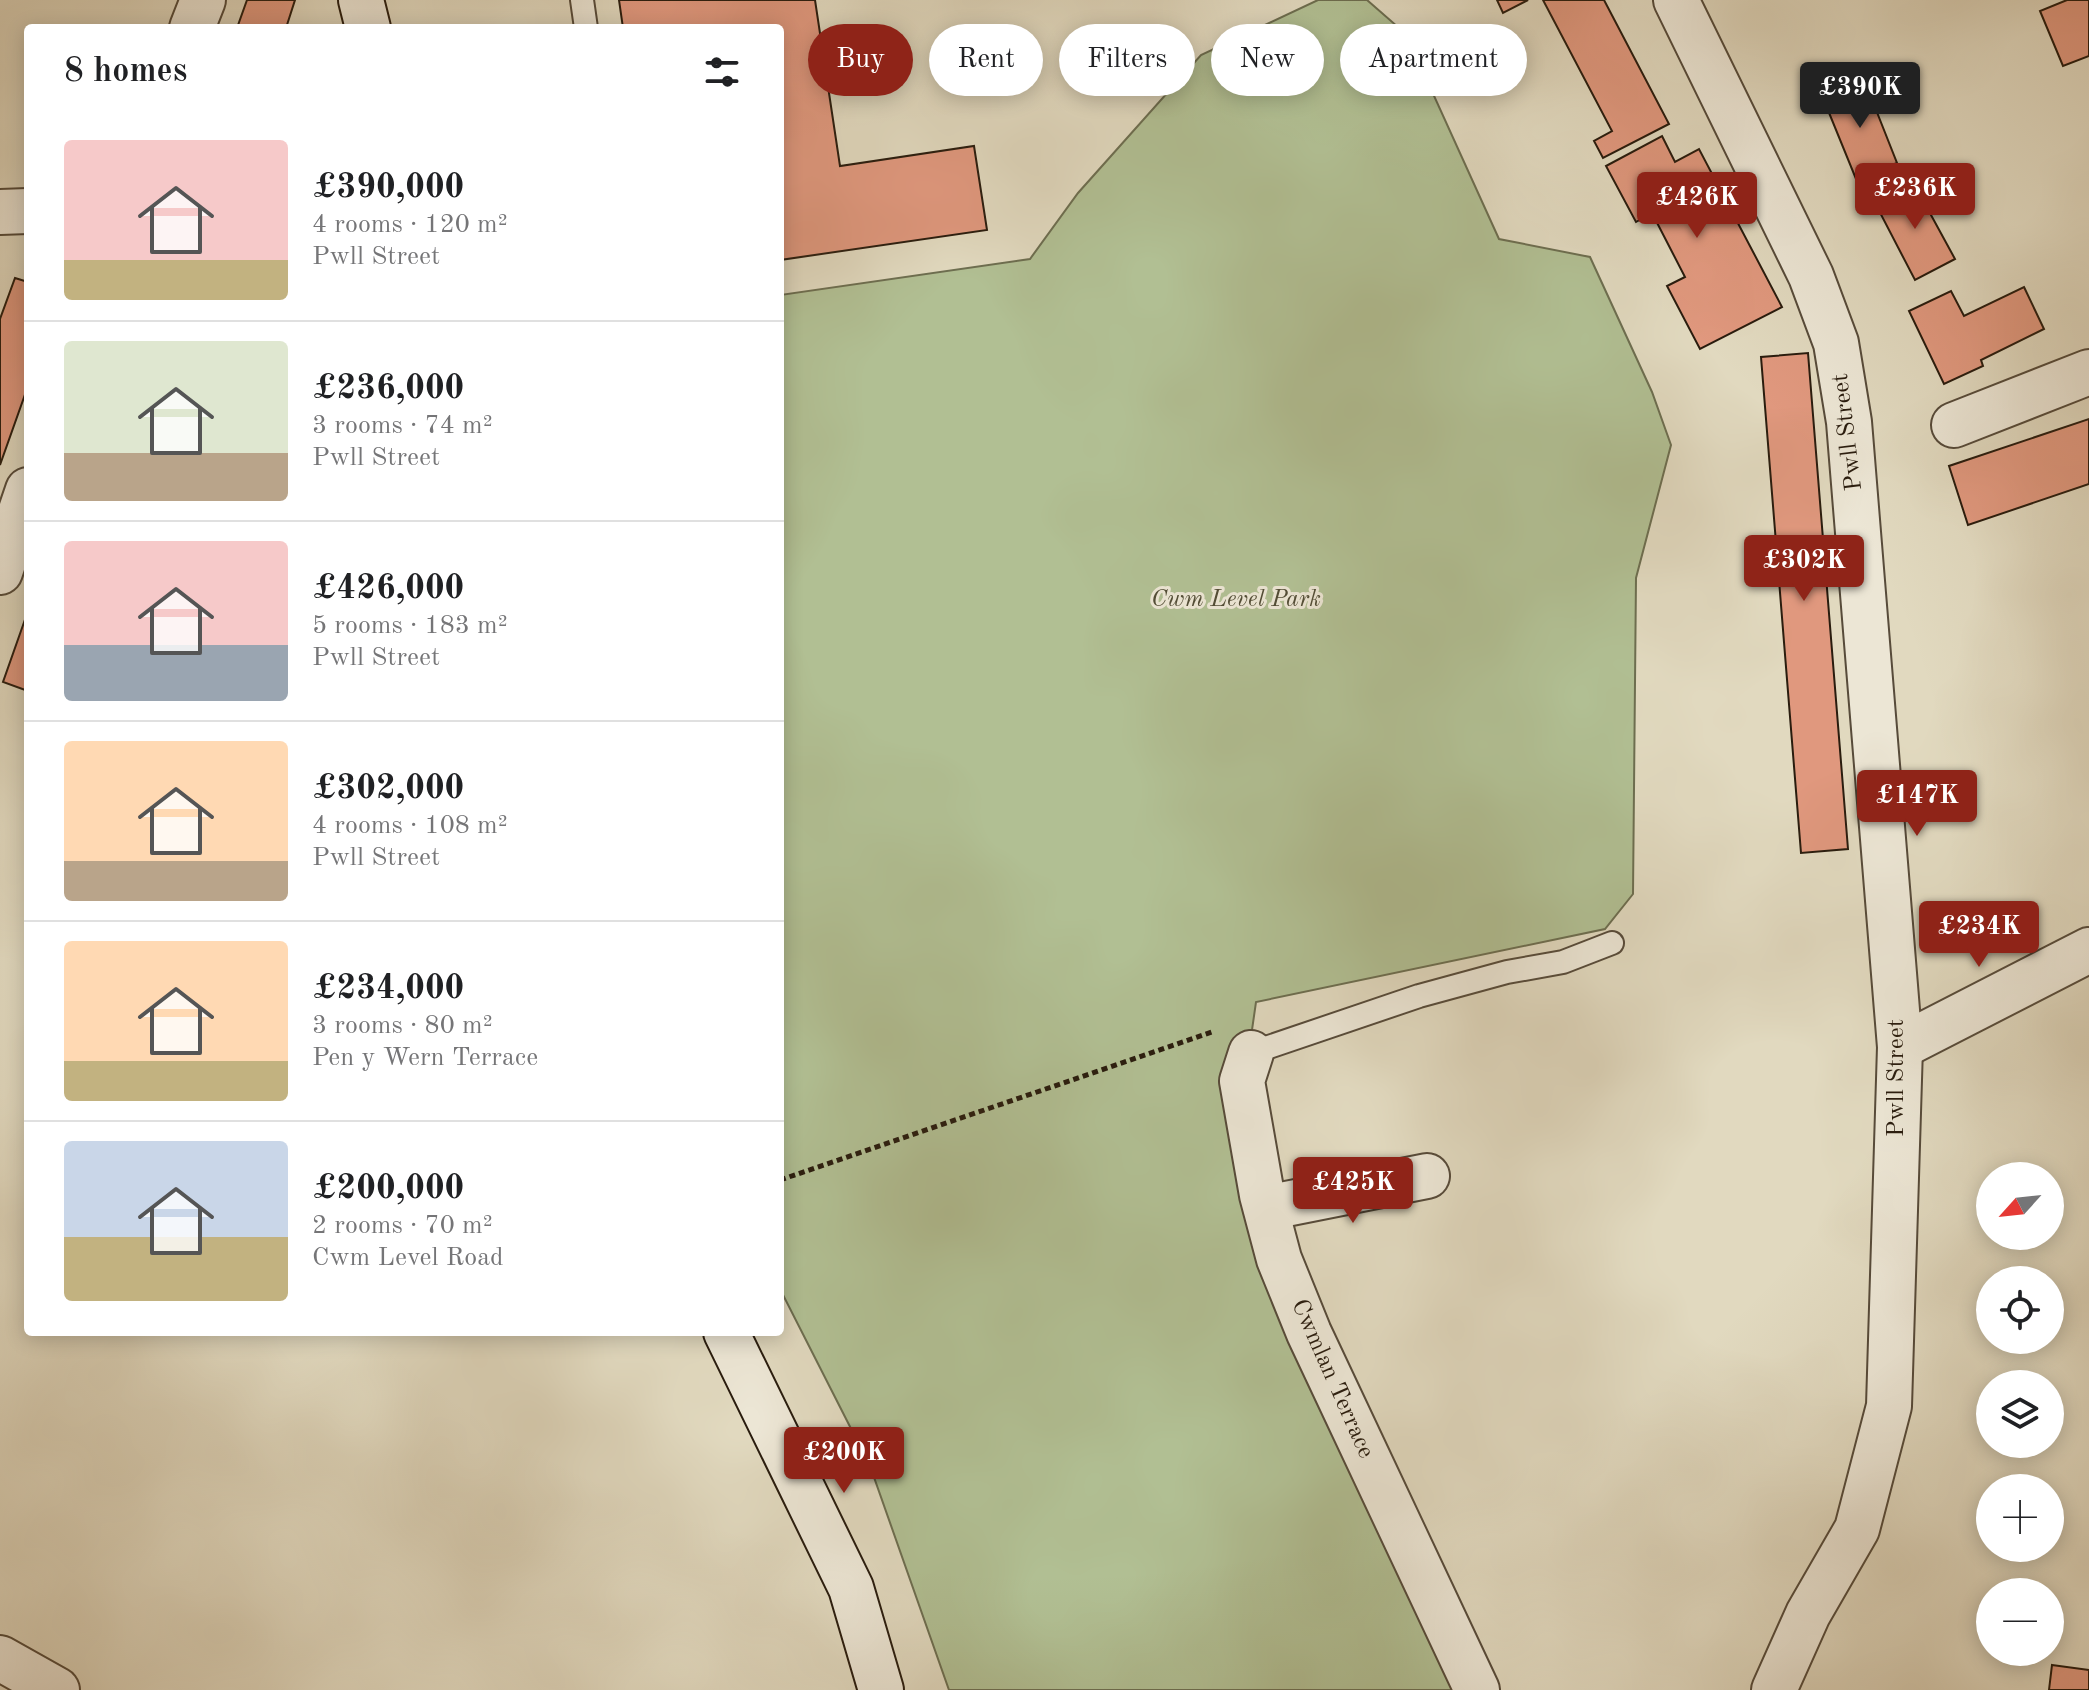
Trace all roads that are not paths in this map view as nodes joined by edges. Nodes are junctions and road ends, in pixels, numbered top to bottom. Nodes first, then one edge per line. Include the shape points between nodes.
1 (203, 0) edge
2 (361, 0) edge
3 (582, 0) edge
4 (1676, 0) edge
5 (194, 24) edge
6 (367, 24) edge
7 (585, 24) edge
8 (24, 211) edge
9 (0, 212) edge
10 (2089, 372) edge
11 (1954, 425) dead end
12 (24, 502) edge
13 (0, 572) edge
14 (1612, 943) dead end
15 (2089, 950) edge
16 (1239, 1040) joint
17 (1900, 1047) junction
18 (1427, 1176) dead end
19 (1266, 1208) junction
20 (728, 1336) edge
21 (0, 1658) edge
22 (57, 1690) edge
23 (881, 1690) edge
24 (1477, 1690) edge
25 (1774, 1690) edge

1 - 5 street
2 - 6 street
3 - 7 lane
4 - 17 street, Pwll Street via 1811,276 1836,343 1849,422
8 - 9 street
10 - 11 street
12 - 13 street
14 - 16 lane via 1563,962
15 - 17 street
16 - 19 street, Cwmlan Terrace
17 - 25 street, Pwll Street via 1889,1406 1857,1529 1808,1614
18 - 19 street
19 - 24 street, Cwmlan Terrace via 1279,1259 1309,1333
20 - 23 street via 851,1588
21 - 22 street

